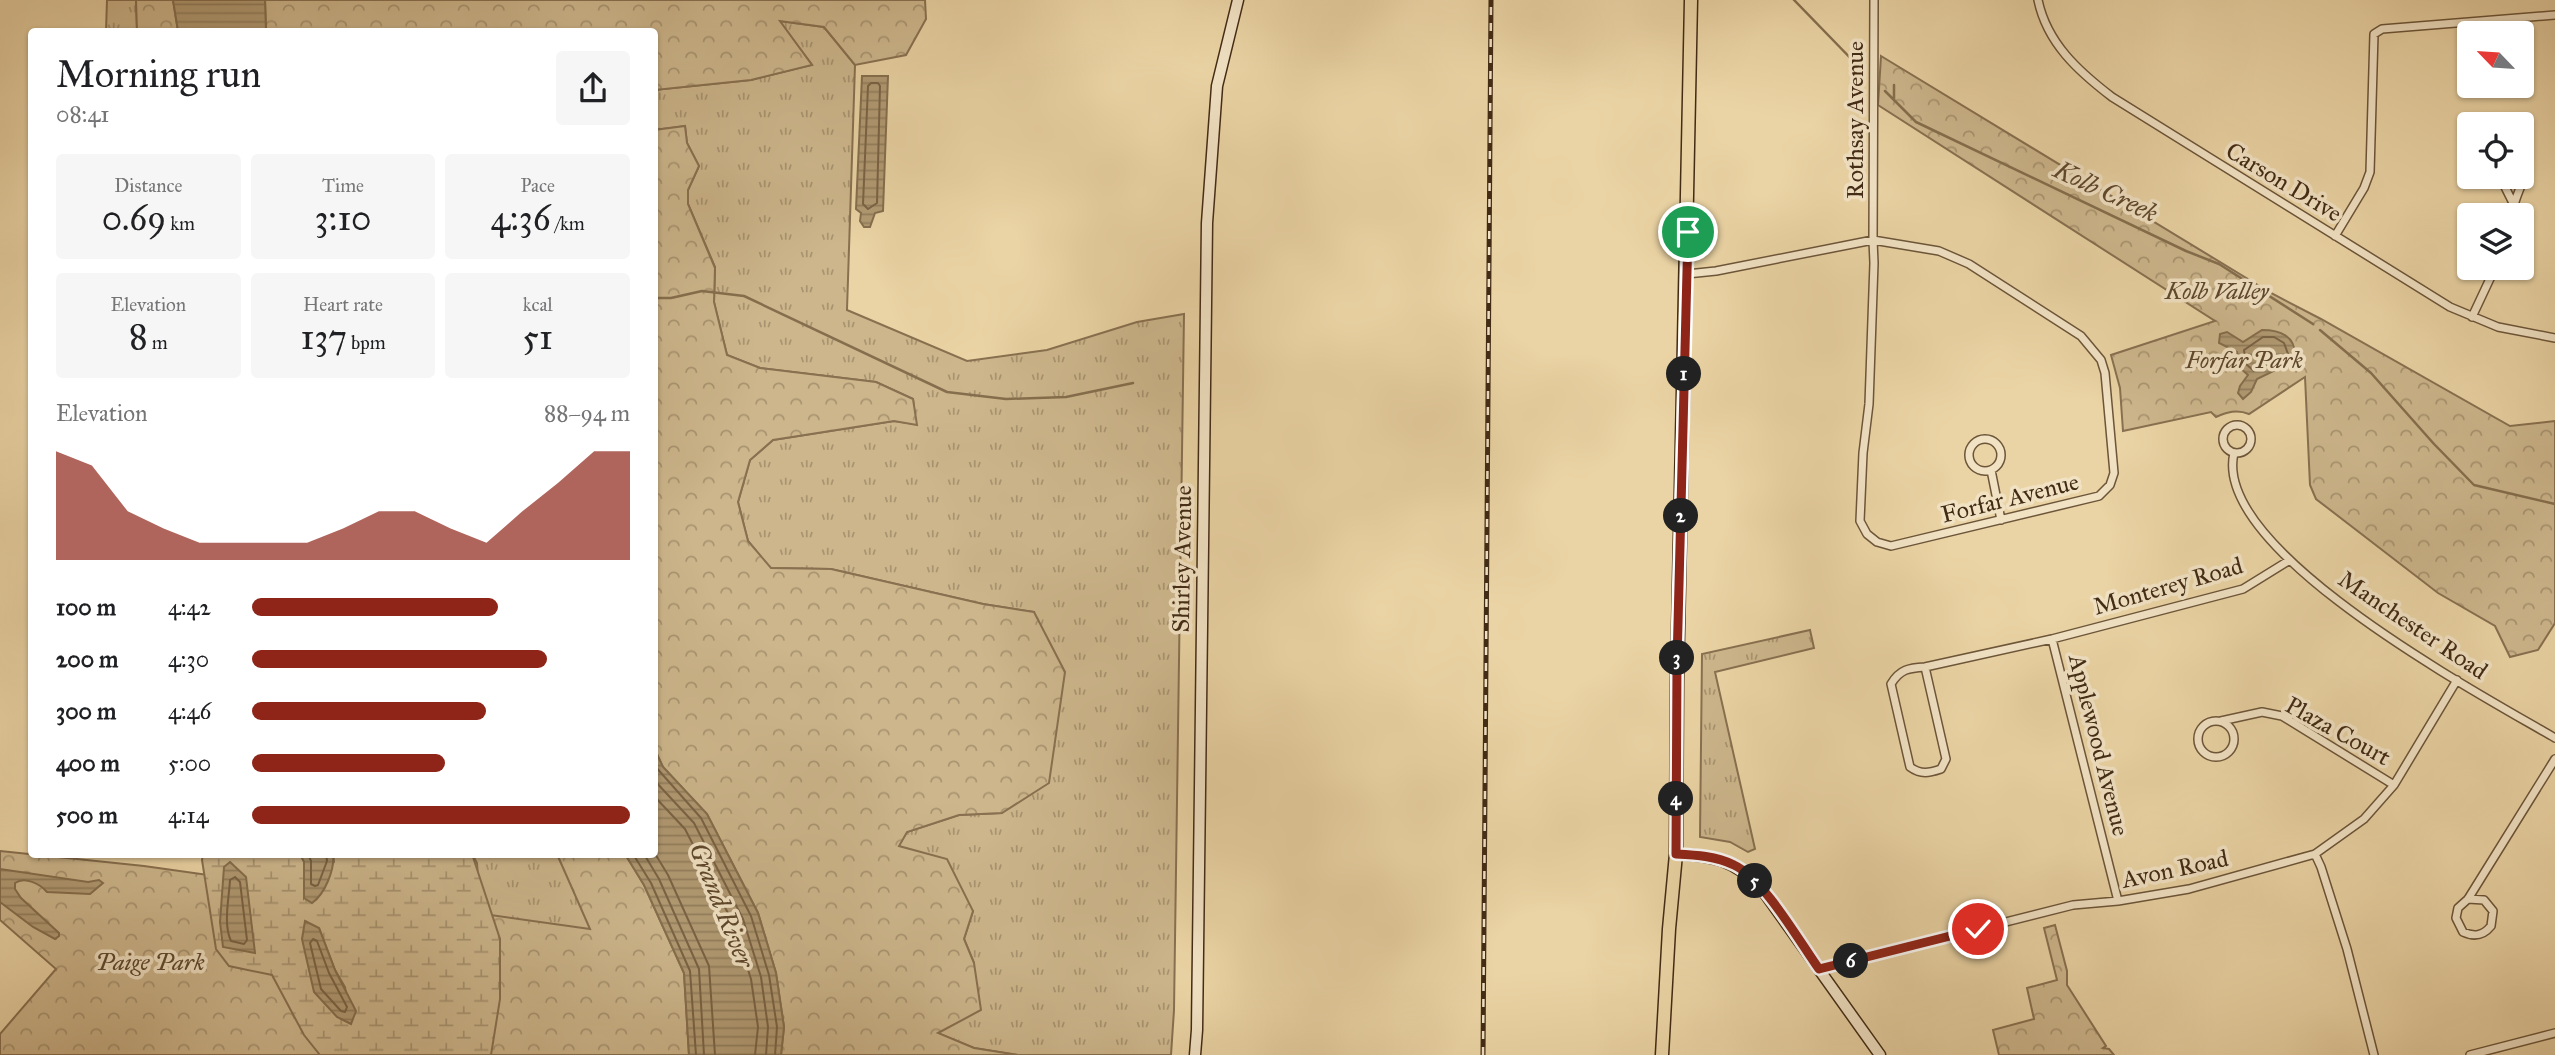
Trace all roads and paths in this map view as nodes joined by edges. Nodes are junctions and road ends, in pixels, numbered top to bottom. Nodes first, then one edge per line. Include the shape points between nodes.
1 (1238, 0) edge
2 (1691, 0) edge
3 (1874, 0) edge
4 (2038, 0) edge
5 (2555, 15) edge
6 (2506, 189) edge
7 (2518, 189) edge
8 (2513, 203) joint
9 (2335, 236) junction
10 (1873, 240) junction
11 (1687, 274) junction
12 (2489, 280) edge
13 (2472, 317) junction
14 (2555, 338) edge
15 (2234, 453) junction
16 (1992, 470) junction
17 (2001, 520) junction
18 (2290, 560) junction
19 (2052, 639) junction
20 (1925, 667) junction
21 (2457, 680) junction
22 (2221, 721) junction
23 (2555, 738) edge
24 (2555, 759) edge
25 (2394, 785) junction
26 (1676, 854) junction
27 (2315, 855) junction
28 (2468, 899) junction
29 (2118, 901) junction
30 (1819, 969) junction
31 (2555, 1033) edge
32 (1195, 1055) edge
33 (1662, 1055) edge
34 (1880, 1055) edge
35 (2374, 1055) edge
36 (2470, 1055) edge

1 - 32 main road, Shirley Avenue via 1217,86 1207,223
2 - 11 main road
3 - 10 street, Rothsay Avenue
4 - 9 street, Carson Drive via 2050,35 2078,70 2112,97
5 - 9 street via 2382,29 2374,34 2370,172
6 - 8 street
7 - 8 street
9 - 13 street, Carson Drive
10 - 11 street, Forfar Avenue
10 - 17 street, Forfar Avenue via 1869,404 1860,521 1867,534 1891,546
10 - 17 street, Forfar Avenue via 1939,251 1969,264 2081,336 2101,360 2114,473 2110,485 2099,496
11 - 26 main road
12 - 13 street
13 - 14 street, Carson Drive
15 - 15 street, Manchester Road via 2245,451 2252,438 2247,428 2238,424 2225,430 2222,439
15 - 18 street, Manchester Road via 2232,479 2238,495
16 - 16 street via 2000,463 2000,449 1989,439 1979,440 1969,451 1971,463 1982,471
16 - 17 street
18 - 19 street, Monterey Road via 2243,589
18 - 21 street, Manchester Road via 2354,615
19 - 20 street, Monterey Road
19 - 29 street, Applewood Avenue
20 - 20 street, Monterey Road via 1907,668 1891,684 1910,767 1918,773 1941,769 1946,759
21 - 23 street, Manchester Road
21 - 25 street, Avon Road
22 - 22 street, Plaza Court via 2207,723 2197,740 2212,757 2227,755 2235,743 2233,730
22 - 25 street, Plaza Court via 2262,712 2282,716
24 - 28 street
25 - 27 street, Avon Road via 2364,819
26 - 30 main road via 1717,858 1746,872
26 - 33 main road
27 - 29 street, Avon Road via 2189,889
27 - 35 street via 2347,949
28 - 28 street via 2456,911 2457,925 2469,935 2482,934 2491,926 2493,911 2484,900
29 - 30 street, Avon Road via 2073,905
30 - 34 main road
31 - 36 street

